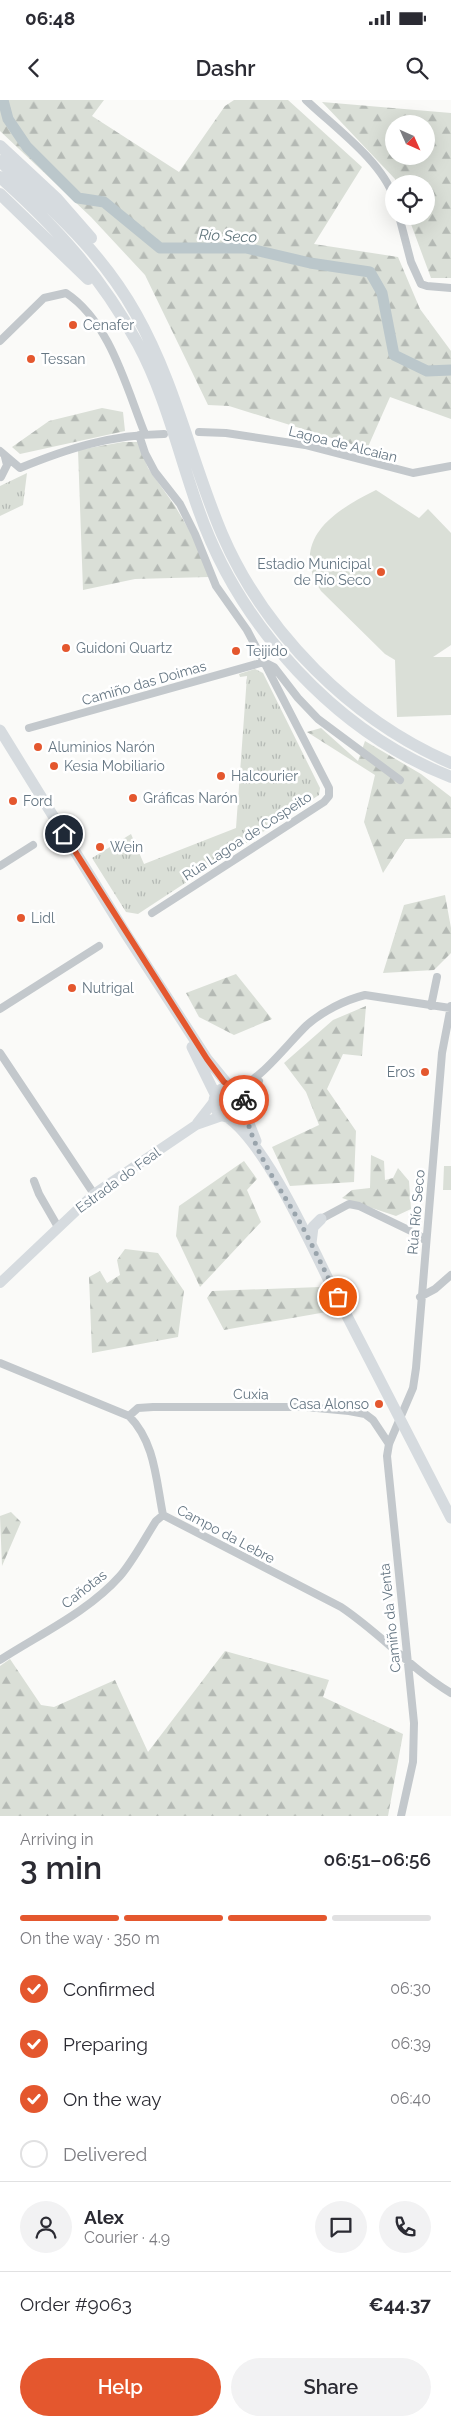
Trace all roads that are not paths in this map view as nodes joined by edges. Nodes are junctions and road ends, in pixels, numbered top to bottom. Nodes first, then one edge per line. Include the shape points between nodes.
1 (306, 100) edge
2 (0, 146) edge
3 (0, 161) edge
4 (0, 177) edge
5 (385, 181) edge
6 (0, 194) edge
7 (401, 225) edge
8 (451, 288) edge
9 (126, 298) junction
10 (114, 304) junction
11 (0, 341) edge
12 (199, 432) dead end
13 (164, 434) dead end
14 (142, 435) junction
15 (2, 453) edge
16 (451, 466) edge
17 (0, 477) edge
18 (264, 662) junction
19 (29, 728) dead end
20 (0, 730) edge
21 (0, 737) edge
22 (451, 762) edge
23 (451, 777) edge
24 (400, 780) dead end
25 (33, 845) dead end
26 (0, 866) edge
27 (152, 912) dead end
28 (99, 946) dead end
29 (437, 977) dead end
30 (431, 1006) junction
31 (451, 1007) edge
32 (0, 1009) edge
33 (0, 1053) edge
34 (276, 1056) junction
35 (232, 1088) junction
36 (215, 1098) junction
37 (244, 1106) junction
38 (225, 1116) junction
39 (196, 1125) junction
40 (259, 1152) junction
41 (34, 1180) dead end
42 (94, 1194) junction
43 (295, 1214) junction
44 (321, 1219) junction
45 (58, 1227) junction
46 (427, 1227) junction
47 (405, 1228) junction
48 (303, 1229) junction
49 (426, 1241) junction
50 (311, 1245) junction
51 (451, 1275) edge
52 (0, 1283) edge
53 (420, 1297) junction
54 (0, 1363) edge
55 (130, 1416) junction
56 (400, 1418) junction
57 (389, 1444) junction
58 (163, 1515) junction
59 (451, 1518) edge
60 (0, 1660) edge
61 (406, 1662) junction
62 (451, 1693) edge
63 (402, 1816) edge

1 - 5 street via 365,155
2 - 9 highway via 75,218 109,262
3 - 9 highway via 87,243
4 - 10 highway via 74,249
6 - 10 highway
7 - 8 street via 411,262 421,284
9 - 22 highway via 157,355 223,536 263,606 286,637 336,689 388,728
10 - 23 highway via 148,363 206,531 246,606 320,693 379,739
11 - 14 street via 44,298 66,293 90,313 102,329
12 - 16 street, Lagoa de Alcaian via 305,445 413,473
13 - 14 street
14 - 15 street via 74,446 20,468
14 - 18 street via 145,452 155,472 180,504 216,586 248,630
15 - 17 street via 7,465
18 - 19 street, Camiño das Doimas
18 - 24 street via 274,667 318,719
18 - 27 street, Rúa Lagoa de Cospeito via 329,788 329,796
20 - 35 main road via 207,1059
21 - 36 main road via 193,1049
25 - 26 street
28 - 32 street
29 - 30 street
30 - 31 street
30 - 34 street via 365,995 354,998 308,1024
31 - 46 street, Rúa Río Seco via 442,1053
33 - 42 street
34 - 35 street via 252,1082
34 - 37 street
35 - 36 main road via 221,1090
35 - 37 main road via 242,1094
36 - 38 main road via 216,1108
36 - 39 main road, Estrada do Feal
37 - 38 main road via 237,1115
37 - 40 main road
38 - 39 main road, Estrada do Feal
38 - 40 main road via 237,1124
39 - 42 main road, Estrada do Feal
40 - 43 main road
41 - 45 street
42 - 45 main road, Estrada do Feal
43 - 44 main road via 310,1221
43 - 48 main road
44 - 47 street via 349,1204
44 - 48 main road
44 - 50 main road via 313,1228
45 - 52 main road, Estrada do Feal
46 - 47 street via 417,1230
46 - 49 street, Rúa Río Seco
47 - 49 street
48 - 50 main road
49 - 53 street, Rúa Río Seco
50 - 56 main road
51 - 53 street
53 - 56 street, Rúa Río Seco via 412,1388
54 - 55 street
55 - 57 street, Cuxia via 138,1408 153,1407 296,1407 349,1411 365,1414 373,1420
55 - 58 street, Campo da Lebre via 140,1426 147,1441
56 - 57 street, Camiño da Venta
56 - 59 main road
57 - 61 street, Camiño da Venta via 387,1456
58 - 60 street, Cañotas via 121,1575 107,1588 61,1623
58 - 61 street, Campo da Lebre via 341,1606
61 - 62 street, Campo da Lebre
61 - 63 street, Camiño da Venta via 414,1723 413,1762

